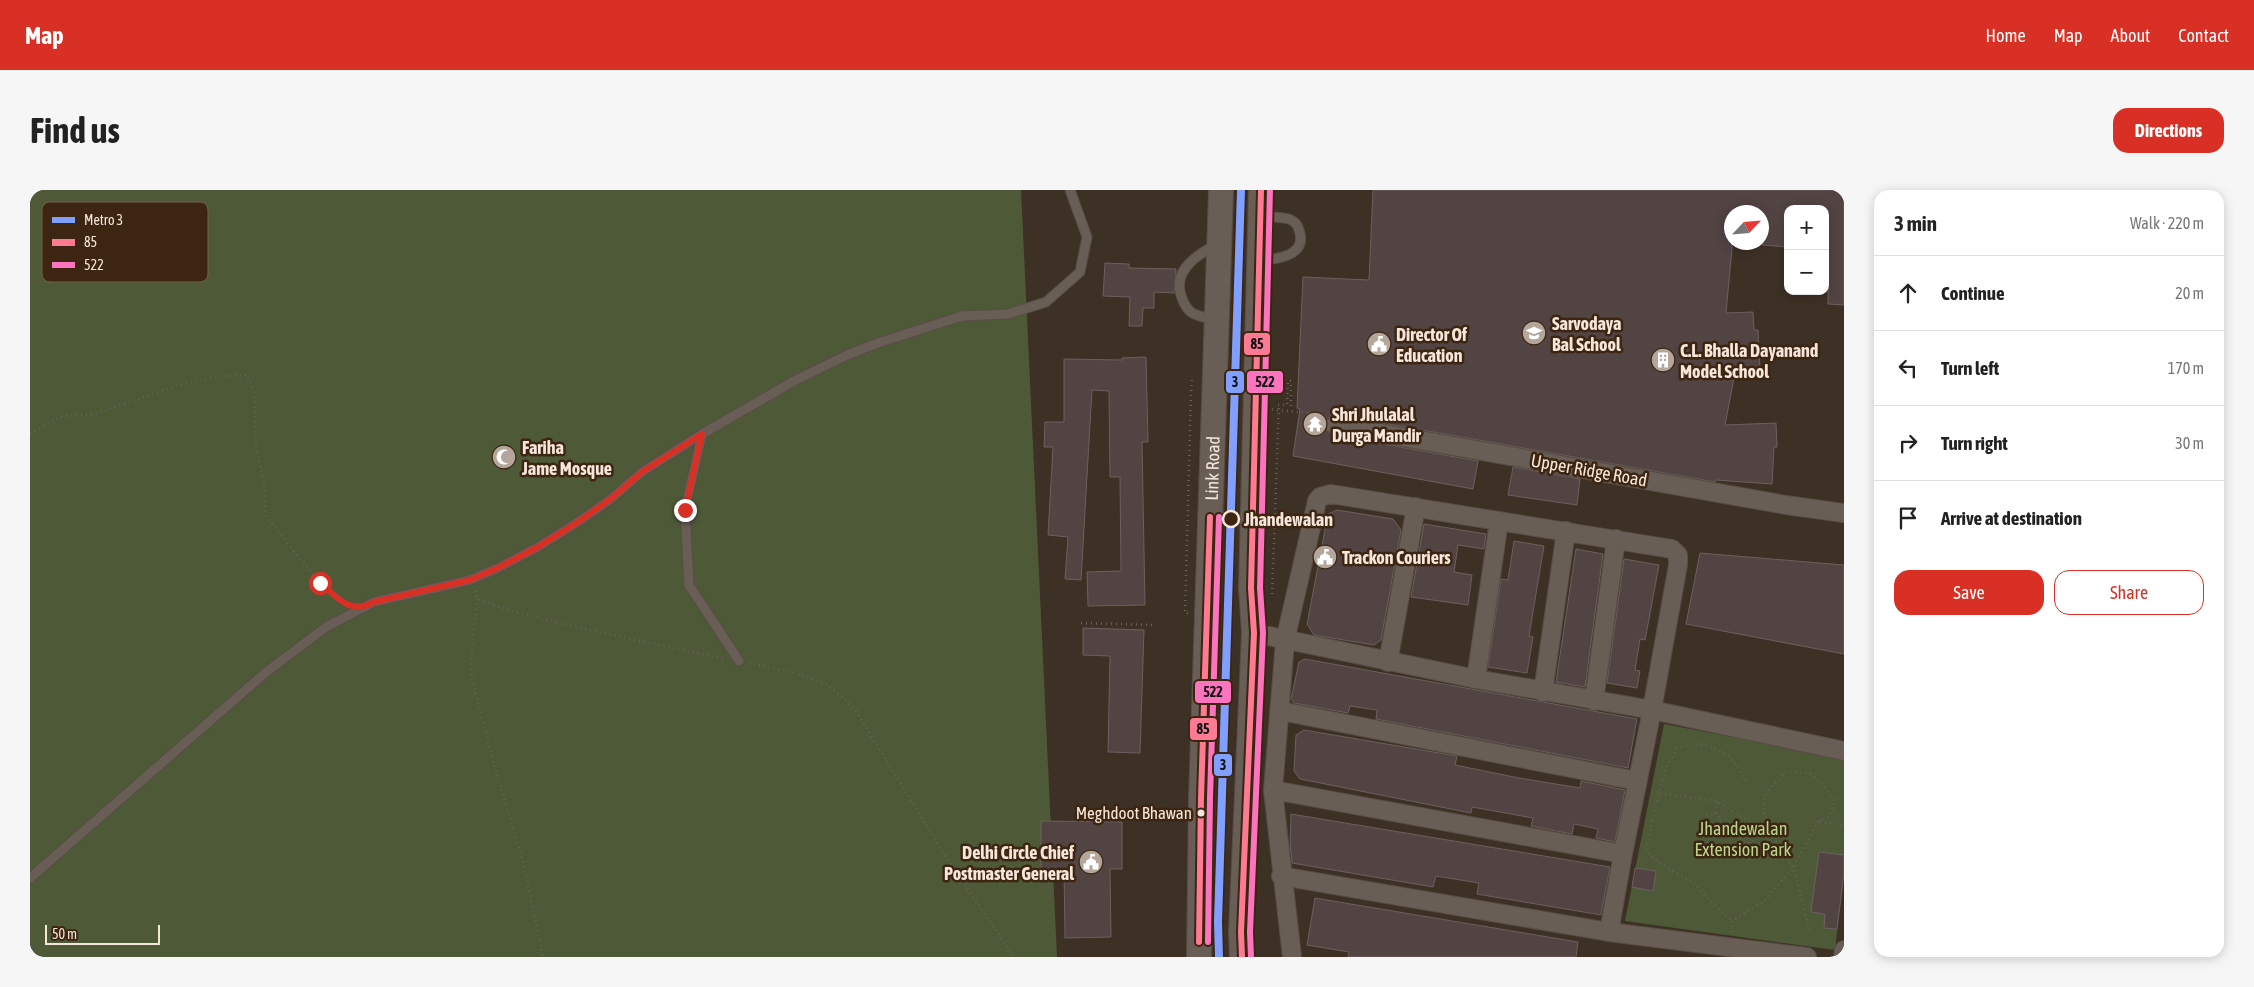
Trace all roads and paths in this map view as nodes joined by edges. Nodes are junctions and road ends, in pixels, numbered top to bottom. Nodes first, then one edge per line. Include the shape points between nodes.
1 (1070, 190) edge
2 (1221, 190) edge
3 (1261, 190) edge
4 (1260, 216) junction
5 (1220, 244) junction
6 (1259, 261) junction
7 (1217, 320) junction
8 (1191, 393) dead end
9 (1279, 405) dead end
10 (1287, 405) dead end
11 (1290, 410) junction
12 (1308, 413) dead end
13 (1335, 425) dead end
14 (30, 433) edge
15 (702, 434) junction
16 (1264, 478) dead end
17 (1416, 507) junction
18 (1844, 513) edge
19 (1500, 521) junction
20 (1566, 532) junction
21 (1616, 539) junction
22 (470, 580) junction
23 (1272, 596) dead end
24 (478, 599) junction
25 (1185, 602) dead end
26 (362, 608) junction
27 (1081, 623) dead end
28 (1154, 625) dead end
29 (1254, 633) junction
30 (1285, 641) junction
31 (739, 661) junction
32 (1388, 662) junction
33 (1476, 680) junction
34 (1543, 692) junction
35 (1594, 701) junction
36 (1281, 710) junction
37 (1652, 710) junction
38 (1844, 750) edge
39 (1746, 781) dead end
40 (1643, 786) junction
41 (1273, 790) junction
42 (1659, 792) junction
43 (1717, 801) junction
44 (1715, 813) junction
45 (1751, 822) junction
46 (1818, 822) junction
47 (1844, 824) edge
48 (1718, 826) junction
49 (1749, 828) junction
50 (1770, 828) junction
51 (1740, 835) junction
52 (1622, 854) junction
53 (1793, 868) junction
54 (1281, 876) junction
55 (30, 878) edge
56 (1732, 921) junction
57 (1809, 930) dead end
58 (1609, 932) junction
59 (1730, 938) dead end
60 (1844, 950) edge
61 (543, 957) edge
62 (1014, 957) edge
63 (1199, 957) edge
64 (1242, 957) edge
65 (1292, 957) edge
66 (1807, 957) edge
67 (1843, 957) edge

1 - 15 lane via 1087,237 1080,272 1046,302 1008,314 962,316 846,355
2 - 5 main road, Link Road
3 - 4 main road
4 - 6 main road
4 - 6 lane via 1293,221 1301,238 1298,248 1288,256
5 - 7 main road, Link Road
5 - 7 lane via 1190,262 1181,275 1180,284 1181,296 1194,314
6 - 29 main road via 1251,588
7 - 63 main road, Link Road
8 - 25 path
9 - 23 path
10 - 11 path via 1288,381 1291,381
11 - 12 path, bridge
11 - 16 path, bridge via 1267,409
13 - 18 street, Upper Ridge Road
14 - 26 path via 63,416 95,414 178,385 219,376 247,375 254,391 256,448 264,482 266,516 320,583 344,604
15 - 22 lane via 642,472 578,522 538,547
15 - 31 lane via 685,510 689,585
17 - 19 street
17 - 30 street via 1331,494 1320,497
17 - 32 street
19 - 20 street
19 - 33 street
20 - 21 street
20 - 34 street
21 - 35 street
21 - 37 street via 1672,549 1678,555
22 - 24 path
22 - 26 lane via 374,602
24 - 31 path via 563,624
24 - 61 path via 471,675 523,862
26 - 55 lane via 326,627 265,673
27 - 28 path
29 - 30 street
29 - 64 main road
30 - 32 street
30 - 36 street
31 - 62 path via 791,672 826,684 854,708 942,852
32 - 33 street
33 - 34 street
34 - 35 street
35 - 37 street
36 - 40 street
36 - 41 street
37 - 38 street
37 - 40 street
39 - 42 path via 1740,767 1722,751 1696,744 1677,748
40 - 42 path
40 - 52 street
41 - 52 street
41 - 54 street
42 - 43 path
42 - 56 path via 1646,852 1694,883
43 - 44 path
43 - 45 path
44 - 48 path via 1721,819
44 - 48 path via 1707,816 1705,824 1711,829
45 - 49 path
45 - 50 path
46 - 47 path
46 - 50 path via 1829,816 1835,802 1810,773 1786,772 1766,795 1763,810
46 - 53 path
48 - 51 path
49 - 51 path via 1741,831
49 - 51 path via 1755,834 1752,842 1745,844 1739,839
50 - 53 path
52 - 58 street
53 - 56 path via 1763,902
53 - 57 path
54 - 58 street
54 - 65 street
56 - 59 path
58 - 66 street
60 - 67 street

